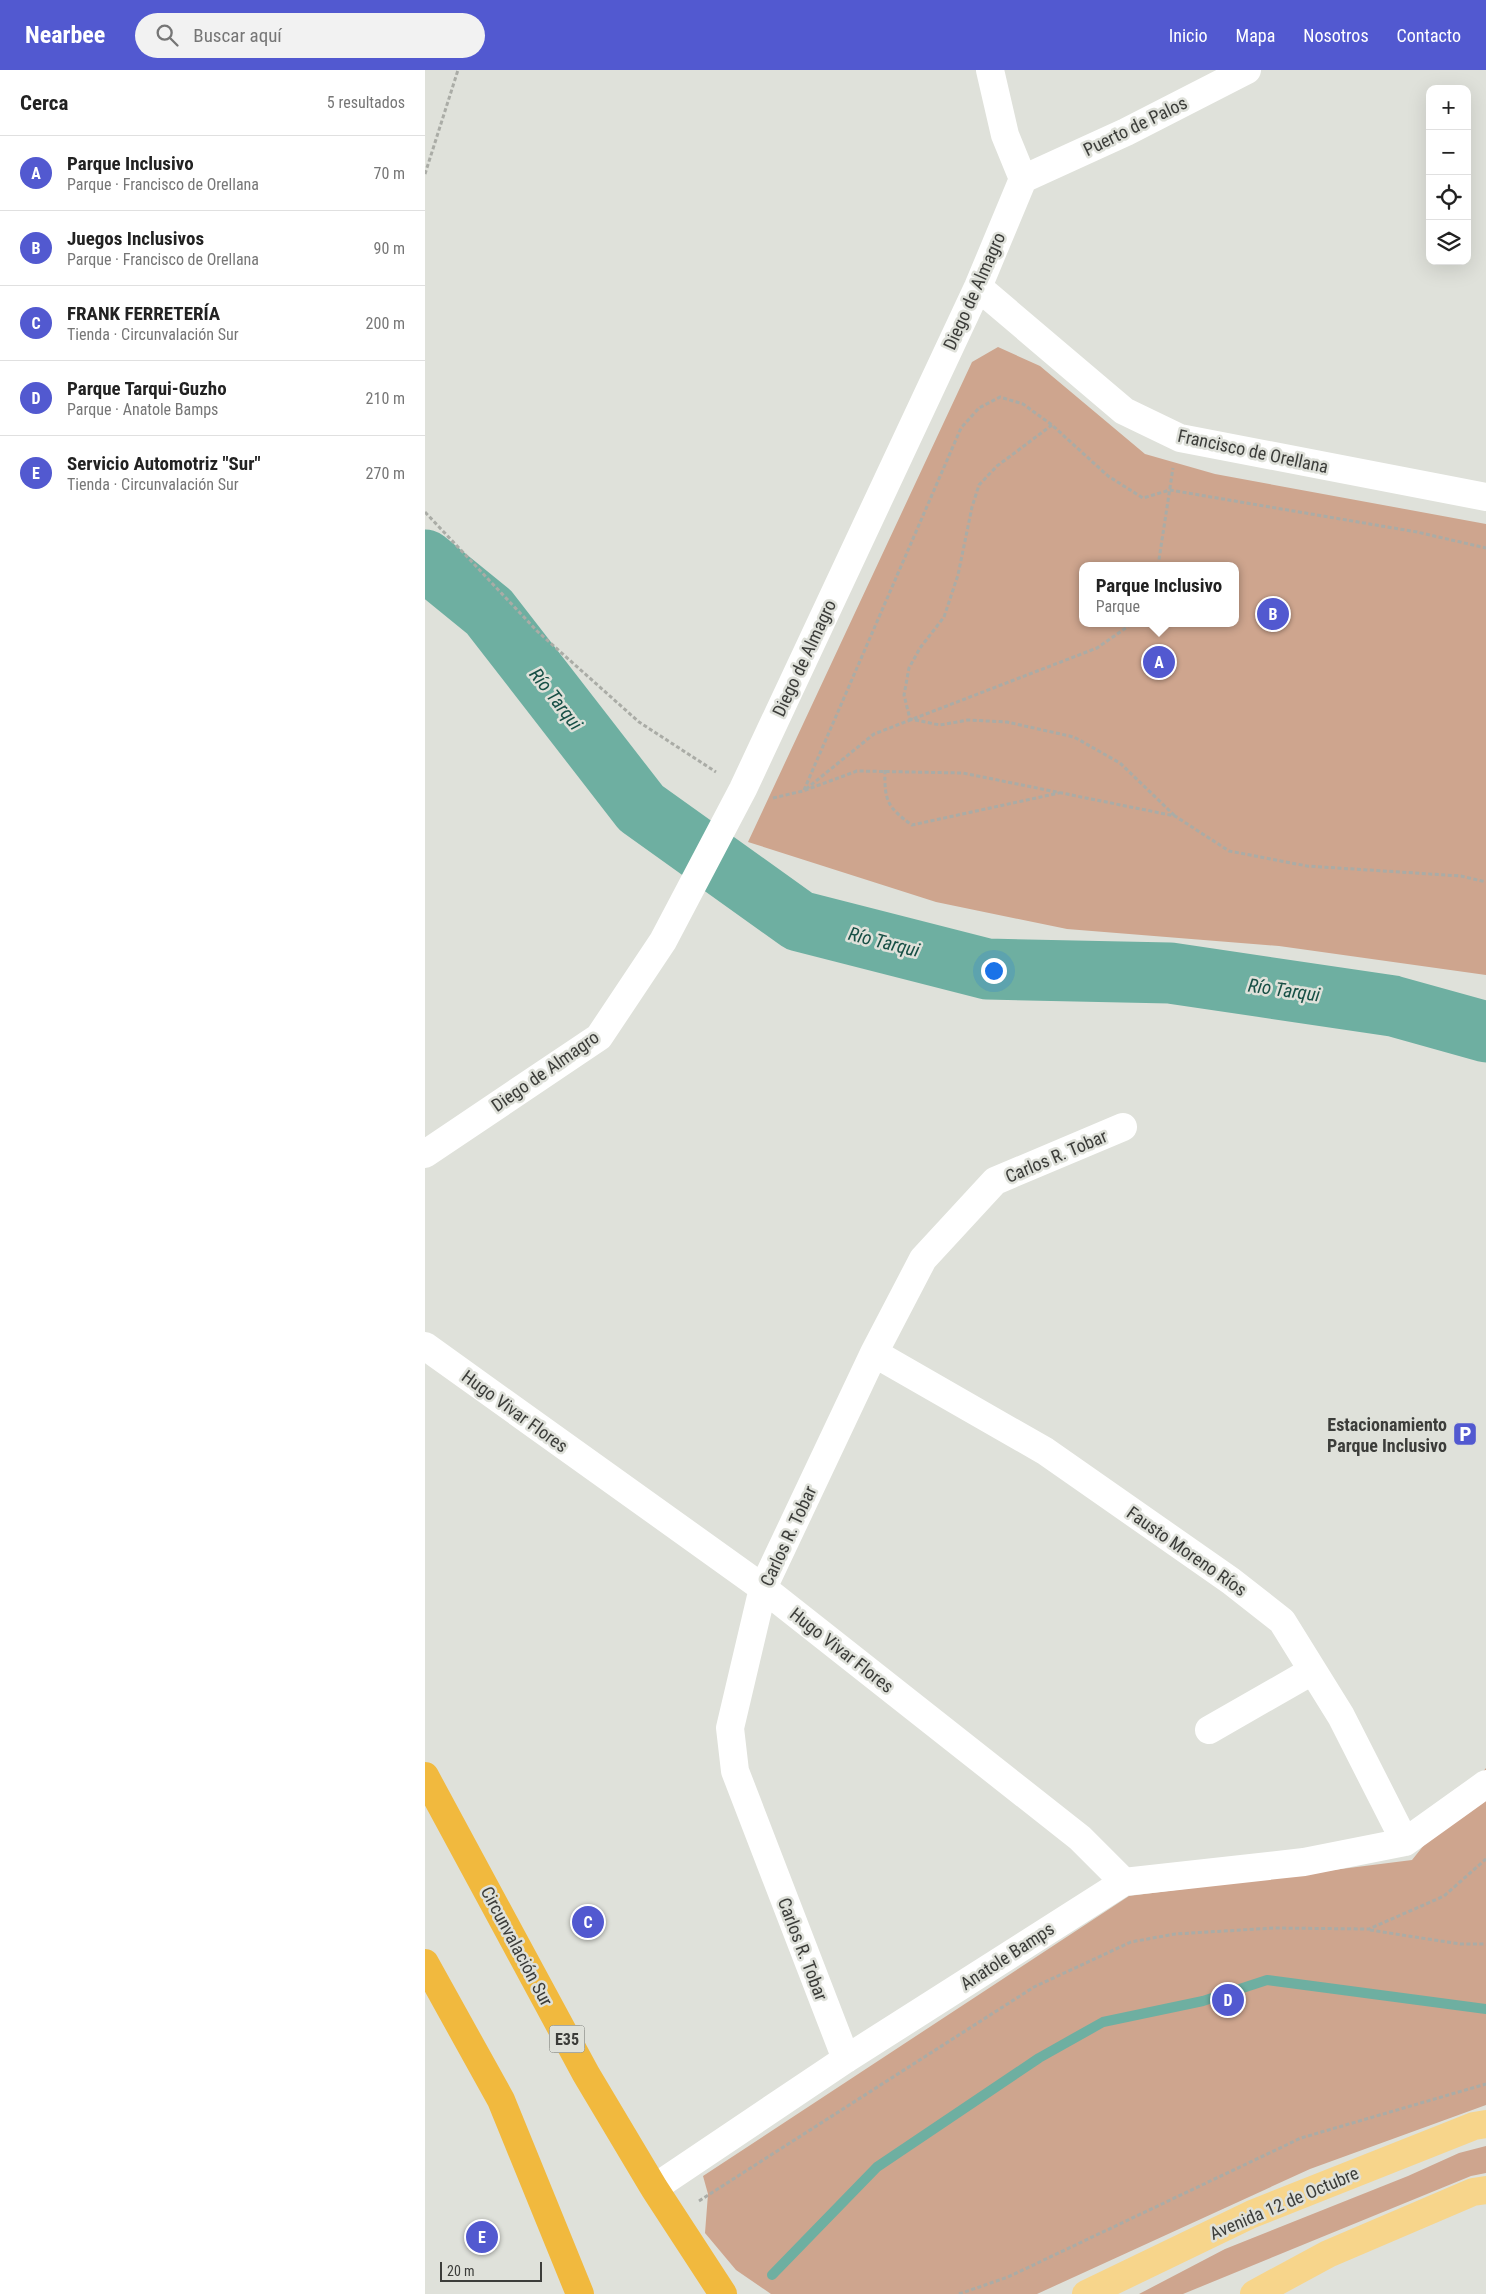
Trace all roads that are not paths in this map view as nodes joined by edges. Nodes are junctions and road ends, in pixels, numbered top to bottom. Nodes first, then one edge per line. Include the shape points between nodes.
1 (990, 70) edge
2 (1247, 70) edge
3 (1023, 179) junction
4 (978, 286) junction
5 (1486, 497) edge
6 (1123, 1127) dead end
7 (425, 1154) edge
8 (425, 1346) edge
9 (873, 1353) junction
10 (763, 1588) junction
11 (1313, 1671) junction
12 (1209, 1730) dead end
13 (425, 1776) edge
14 (1486, 1784) edge
15 (1405, 1842) junction
16 (1124, 1882) junction
17 (425, 1963) edge
18 (846, 2059) junction
19 (1486, 2124) edge
20 (654, 2188) junction
21 (1486, 2190) edge
22 (580, 2294) edge
23 (723, 2294) edge
24 (1086, 2294) edge
25 (1254, 2294) edge

1 - 3 street via 1005,135
2 - 3 street, Puerto de Palos via 1126,132
3 - 4 street, Diego de Almagro
4 - 5 street, Francisco de Orellana via 1124,411 1181,438
4 - 7 street, Diego de Almagro via 743,789 663,941 599,1037
6 - 9 street, Carlos R. Tobar via 995,1181 923,1259
8 - 10 street, Hugo Vivar Flores
9 - 10 street, Carlos R. Tobar
9 - 11 street, Fausto Moreno Ríos via 1045,1451 1231,1581 1281,1621
10 - 16 street, Hugo Vivar Flores via 1080,1838
10 - 18 street, Carlos R. Tobar via 730,1728 735,1771
11 - 12 street
11 - 15 street, Fausto Moreno Ríos via 1341,1716
13 - 20 highway, Circunvalación Sur / E35 via 586,2074
14 - 15 street
15 - 16 street, Anatole Bamps via 1304,1862
16 - 18 street, Anatole Bamps
17 - 22 highway via 501,2100
18 - 20 street, Anatole Bamps
19 - 24 main road, Avenida 12 de Octubre via 1252,2214
20 - 23 highway, Circunvalación Sur / E35
21 - 25 main road via 1473,2192 1328,2254

